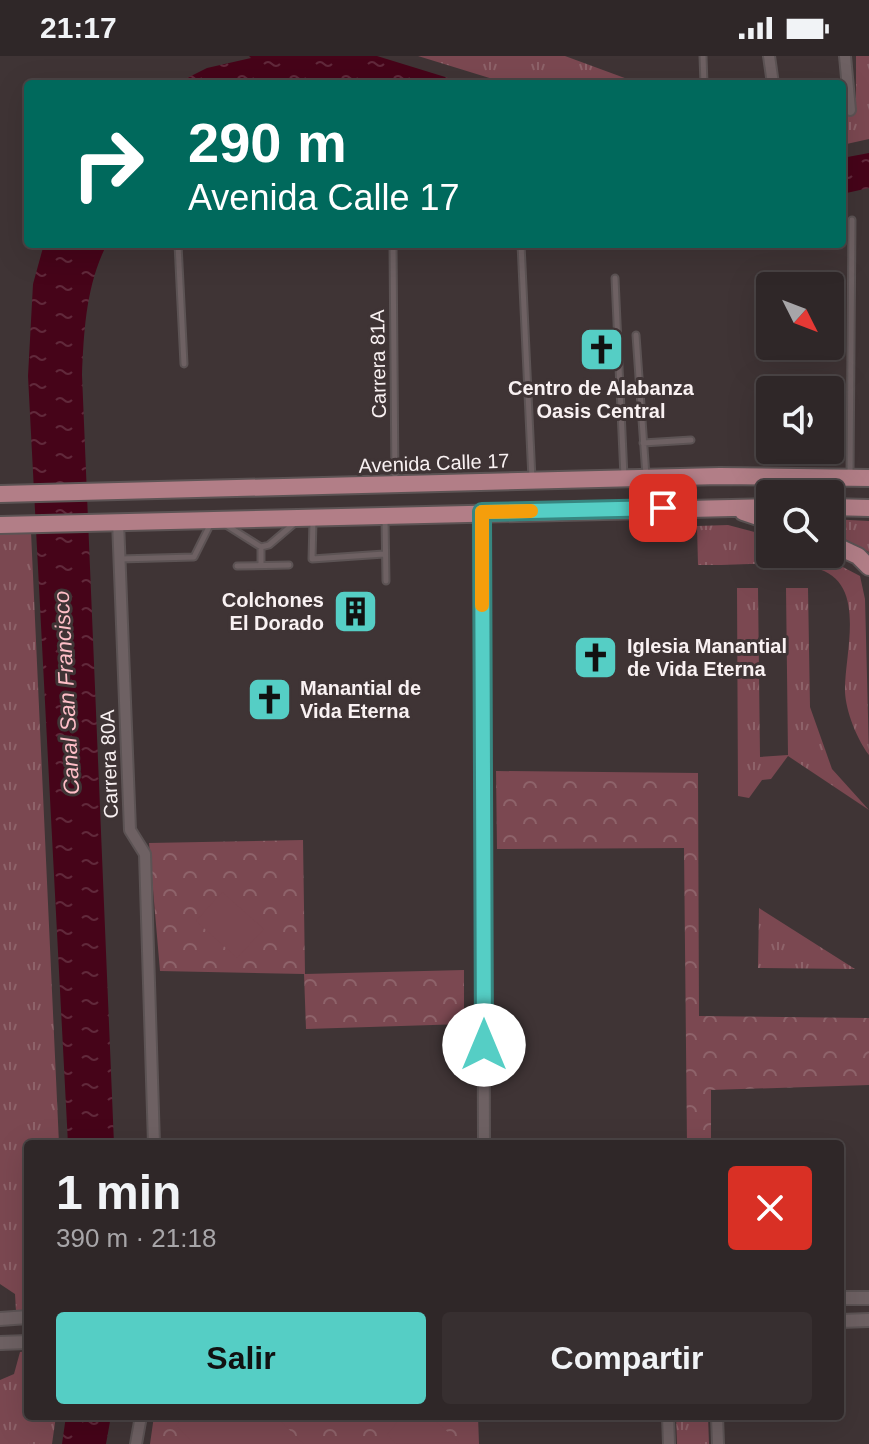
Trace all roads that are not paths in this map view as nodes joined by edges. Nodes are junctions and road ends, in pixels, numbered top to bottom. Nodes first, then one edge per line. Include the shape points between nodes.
1 (703, 56) edge
2 (769, 56) edge
3 (845, 56) edge
4 (704, 80) edge
5 (772, 80) edge
6 (846, 80) edge
7 (846, 97) edge
8 (850, 110) dead end
9 (852, 220) dead end
10 (178, 248) edge
11 (393, 248) edge
12 (521, 248) edge
13 (615, 278) dead end
14 (636, 335) dead end
15 (184, 364) dead end
16 (691, 440) dead end
17 (643, 443) junction
18 (646, 477) junction
19 (850, 477) junction
20 (624, 478) junction
21 (869, 478) edge
22 (532, 481) junction
23 (395, 485) junction
24 (0, 494) edge
25 (726, 506) junction
26 (756, 507) edge
27 (844, 507) edge
28 (869, 508) edge
29 (482, 512) junction
30 (385, 514) junction
31 (307, 516) junction
32 (756, 516) edge
33 (217, 519) junction
34 (111, 521) junction
35 (0, 525) edge
36 (261, 547) junction
37 (844, 550) edge
38 (384, 554) junction
39 (119, 559) junction
40 (261, 565) junction
41 (289, 565) dead end
42 (237, 566) dead end
43 (869, 567) edge
44 (386, 581) dead end
45 (154, 1140) edge
46 (484, 1140) edge
47 (844, 1298) edge
48 (869, 1298) edge
49 (24, 1317) edge
50 (0, 1319) edge
51 (869, 1320) edge
52 (844, 1321) edge
53 (24, 1342) edge
54 (0, 1343) edge
55 (140, 1420) edge
56 (668, 1420) edge
57 (717, 1420) edge
58 (136, 1444) edge
59 (669, 1444) edge
60 (718, 1444) edge

1 - 4 lane
2 - 5 street
3 - 6 street
7 - 8 street
9 - 19 lane
10 - 15 lane
11 - 23 lane, Carrera 81A
12 - 22 lane
13 - 20 lane
14 - 17 lane
16 - 17 lane
17 - 18 lane
18 - 19 main road, Avenida Calle 17
18 - 20 main road, Avenida Calle 17
19 - 21 main road, Avenida Calle 17
20 - 22 main road, Avenida Calle 17
22 - 23 main road, Avenida Calle 17
23 - 24 main road, Avenida Calle 17
25 - 26 main road
25 - 29 main road
25 - 32 main road
27 - 28 main road
29 - 30 main road
29 - 46 street
30 - 31 main road
30 - 38 lane
31 - 33 main road
31 - 36 lane
31 - 38 lane via 312,559
33 - 34 main road
33 - 36 lane
33 - 39 lane via 194,557
34 - 35 main road
34 - 39 street, Carrera 80A
36 - 40 lane
37 - 43 main road
38 - 44 lane
39 - 45 street, Carrera 80A via 130,830 145,854
40 - 41 lane
40 - 42 lane
47 - 48 street
49 - 50 street
51 - 52 street
53 - 54 street
55 - 58 street
56 - 59 street
57 - 60 street

